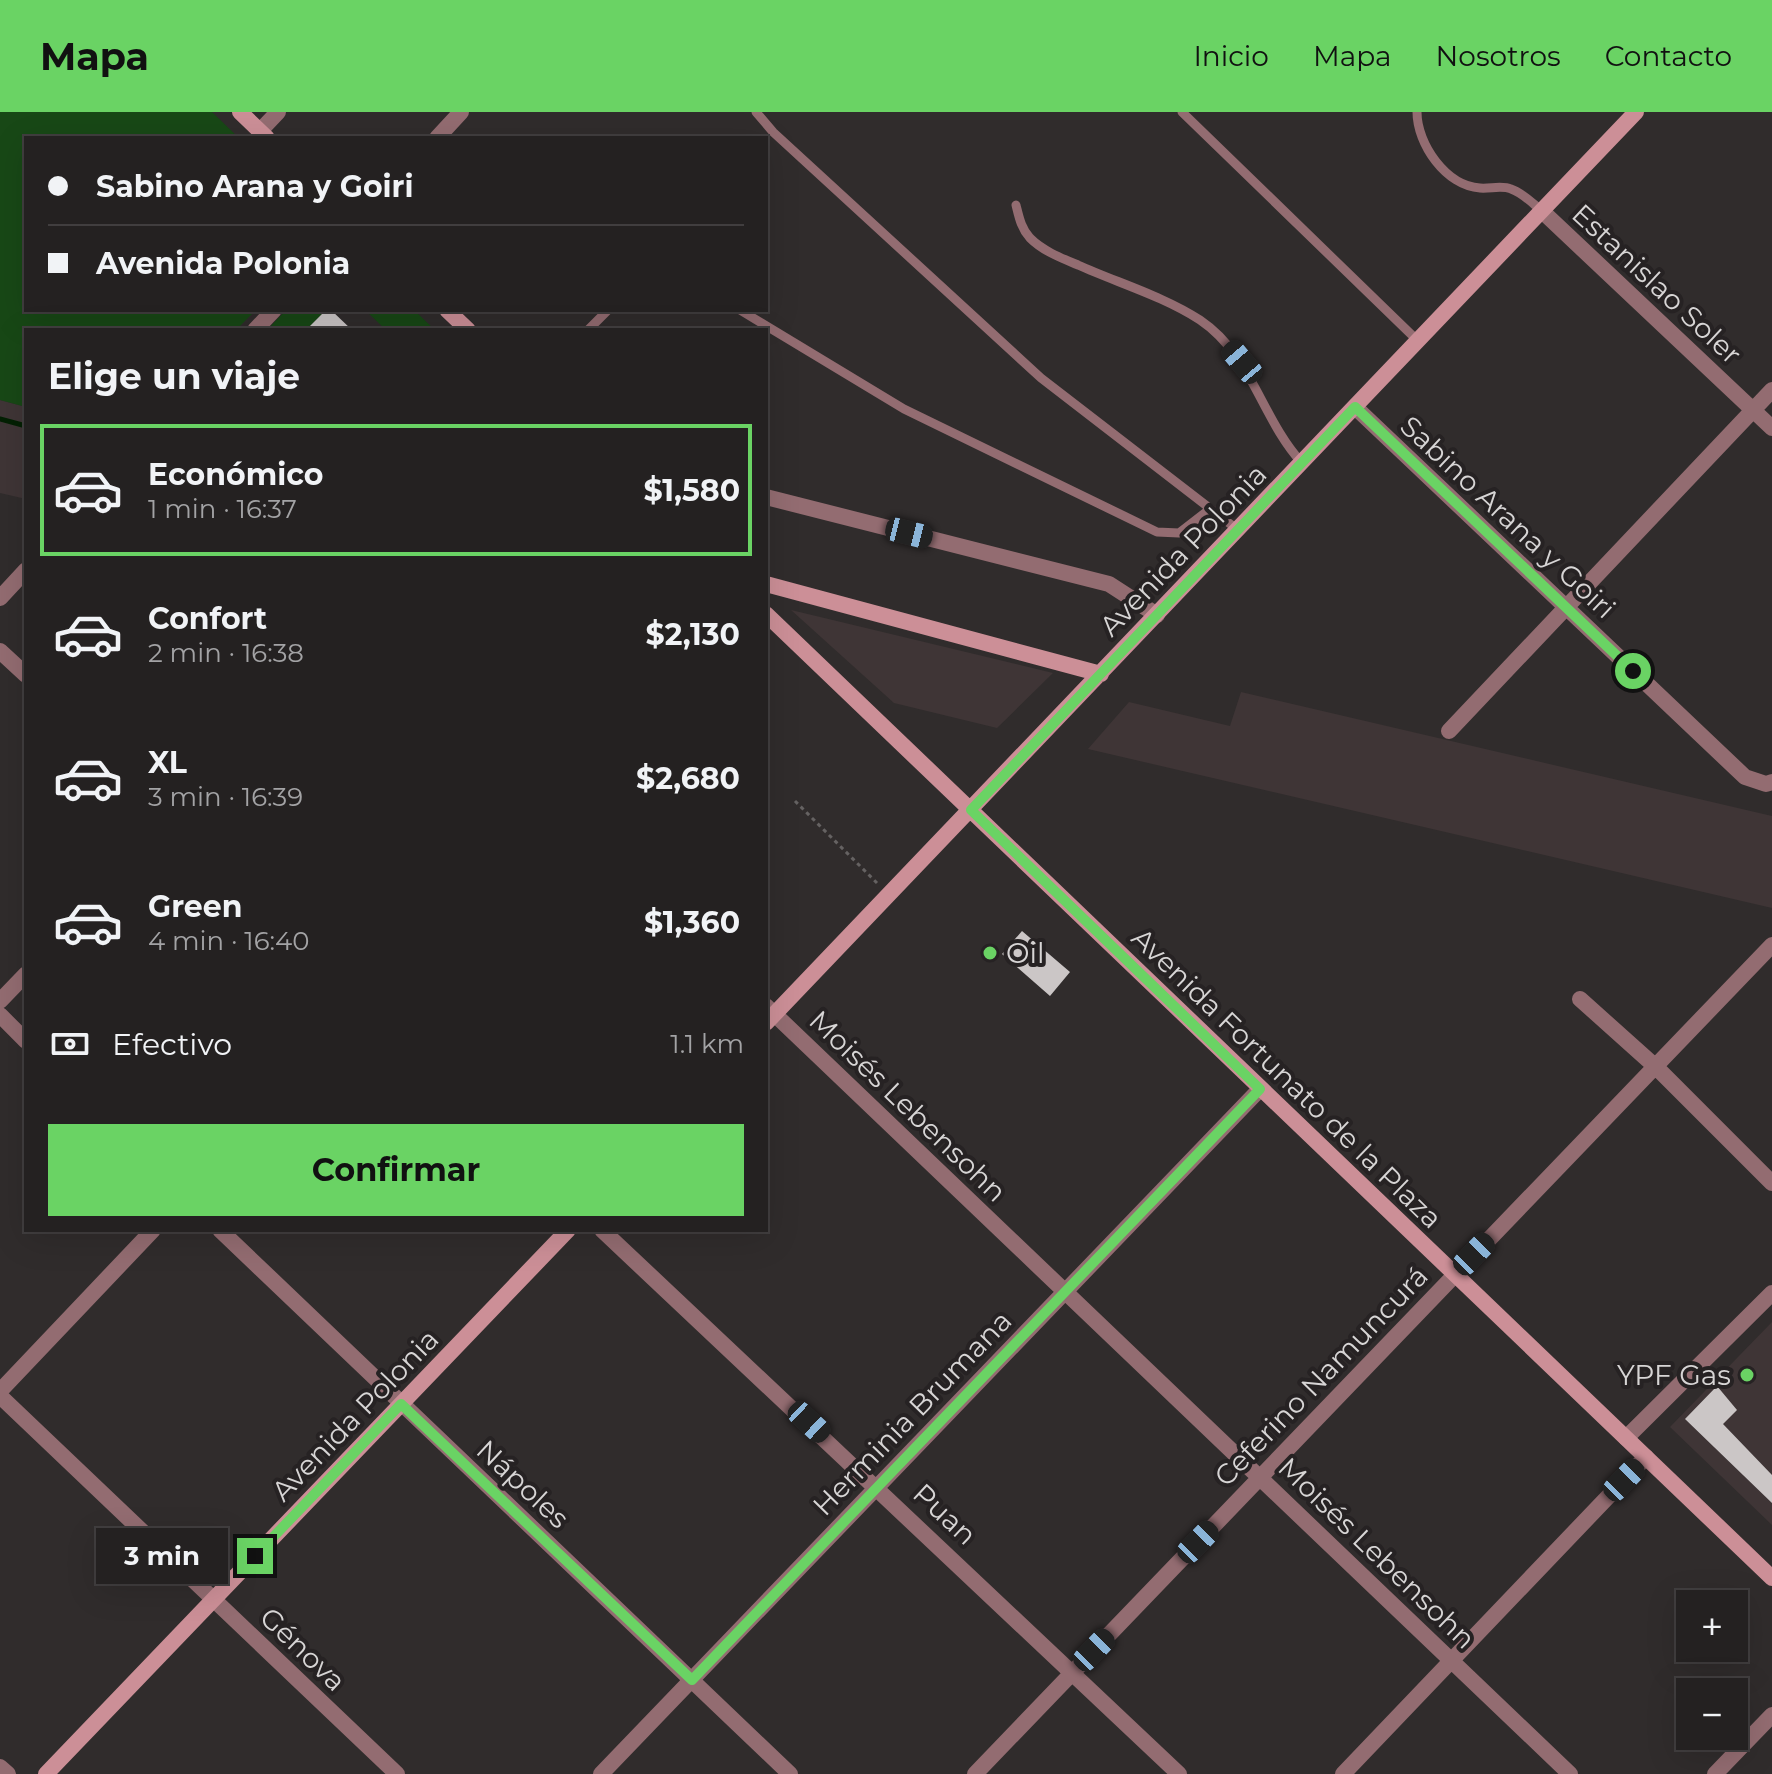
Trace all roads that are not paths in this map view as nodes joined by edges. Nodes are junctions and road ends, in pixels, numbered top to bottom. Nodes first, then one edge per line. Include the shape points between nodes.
1 (240, 112) edge
2 (278, 112) edge
3 (461, 112) edge
4 (756, 112) edge
5 (1182, 112) edge
6 (1417, 112) edge
7 (1636, 112) edge
8 (264, 134) edge
9 (439, 136) edge
10 (770, 136) edge
11 (1016, 205) dead end
12 (1542, 211) junction
13 (272, 312) edge
14 (449, 312) edge
15 (606, 312) edge
16 (743, 312) edge
17 (257, 328) edge
18 (466, 328) edge
19 (590, 328) edge
20 (1418, 341) junction
21 (1772, 390) edge
22 (1355, 407) junction
23 (1753, 410) junction
24 (1772, 428) edge
25 (1302, 463) junction
26 (768, 498) edge
27 (1210, 509) junction
28 (1238, 530) junction
29 (24, 572) edge
30 (768, 585) edge
31 (0, 598) edge
32 (1566, 607) junction
33 (1157, 615) junction
34 (768, 616) edge
35 (0, 651) edge
36 (24, 673) edge
37 (1101, 674) junction
38 (1449, 731) dead end
39 (1772, 782) edge
40 (971, 810) junction
41 (1772, 945) edge
42 (24, 976) edge
43 (1580, 999) dead end
44 (0, 1001) edge
45 (769, 1014) edge
46 (0, 1015) edge
47 (24, 1039) edge
48 (1657, 1068) junction
49 (1260, 1089) junction
50 (1772, 1183) edge
51 (151, 1232) edge
52 (222, 1232) edge
53 (566, 1232) edge
54 (604, 1232) edge
55 (1454, 1274) junction
56 (1065, 1291) junction
57 (1772, 1293) edge
58 (0, 1393) edge
59 (401, 1404) junction
60 (1626, 1438) junction
61 (1646, 1457) junction
62 (1260, 1477) junction
63 (877, 1486) junction
64 (1772, 1578) edge
65 (213, 1600) junction
66 (1451, 1660) junction
67 (1074, 1671) junction
68 (692, 1680) junction
69 (1772, 1715) edge
70 (0, 1767) edge
71 (8, 1774) edge
72 (46, 1774) edge
73 (397, 1774) edge
74 (601, 1774) edge
75 (790, 1774) edge
76 (975, 1774) edge
77 (1179, 1774) edge
78 (1343, 1774) edge
79 (1570, 1774) edge
80 (1715, 1774) edge

1 - 8 main road
2 - 8 street
3 - 9 street
4 - 10 lane
5 - 20 lane
6 - 12 lane via 1423,142 1461,183 1509,187
7 - 12 main road, Avenida Polonia
10 - 27 lane via 1041,378
11 - 25 lane via 1020,224 1051,254 1167,302 1222,338 1242,362 1283,442
12 - 20 main road, Avenida Polonia
12 - 23 street, Estanislao Soler
13 - 17 street
14 - 18 main road
15 - 19 lane
16 - 27 lane via 904,409 1157,532 1179,533
20 - 22 main road, Avenida Polonia
21 - 23 street
22 - 25 main road, Avenida Polonia
22 - 32 street, Sabino Arana y Goiri
23 - 24 street, Estanislao Soler
23 - 32 street
25 - 28 main road, Avenida Polonia
26 - 33 street via 1109,584
27 - 28 lane
28 - 33 main road, Avenida Polonia
29 - 31 street
30 - 37 main road
32 - 38 street
32 - 39 street, Sabino Arana y Goiri via 1745,777
33 - 37 main road, Avenida Polonia
34 - 40 main road, Avenida Fortunato de la Plaza
35 - 36 street
37 - 40 main road, Avenida Polonia
40 - 45 main road, Avenida Polonia
40 - 49 main road, Avenida Fortunato de la Plaza
41 - 48 street, Ceferino Namuncurá
42 - 44 street
43 - 48 street
45 - 56 street, Moisés Lebensohn
46 - 47 street
48 - 50 street
48 - 55 street, Ceferino Namuncurá
49 - 55 main road, Avenida Fortunato de la Plaza
49 - 56 street, Herminia Brumana
51 - 58 street
52 - 59 street, Nápoles
53 - 59 main road, Avenida Polonia
54 - 63 street, Puan
55 - 60 main road, Avenida Fortunato de la Plaza
55 - 62 street, Ceferino Namuncurá
56 - 62 street, Moisés Lebensohn
56 - 63 street, Herminia Brumana
57 - 60 street
58 - 65 street, Génova
59 - 65 main road, Avenida Polonia
59 - 68 street, Nápoles
60 - 61 main road, Avenida Fortunato de la Plaza
61 - 64 main road, Avenida Fortunato de la Plaza
61 - 66 street
62 - 66 street, Moisés Lebensohn
62 - 67 street, Ceferino Namuncurá
63 - 67 street, Puan
63 - 68 street, Herminia Brumana
65 - 72 main road, Avenida Polonia
65 - 73 street, Génova
66 - 78 street
66 - 79 street, Moisés Lebensohn
67 - 76 street, Ceferino Namuncurá
67 - 77 street, Puan
68 - 74 street, Herminia Brumana
68 - 75 street, Nápoles
69 - 80 street
70 - 71 street

